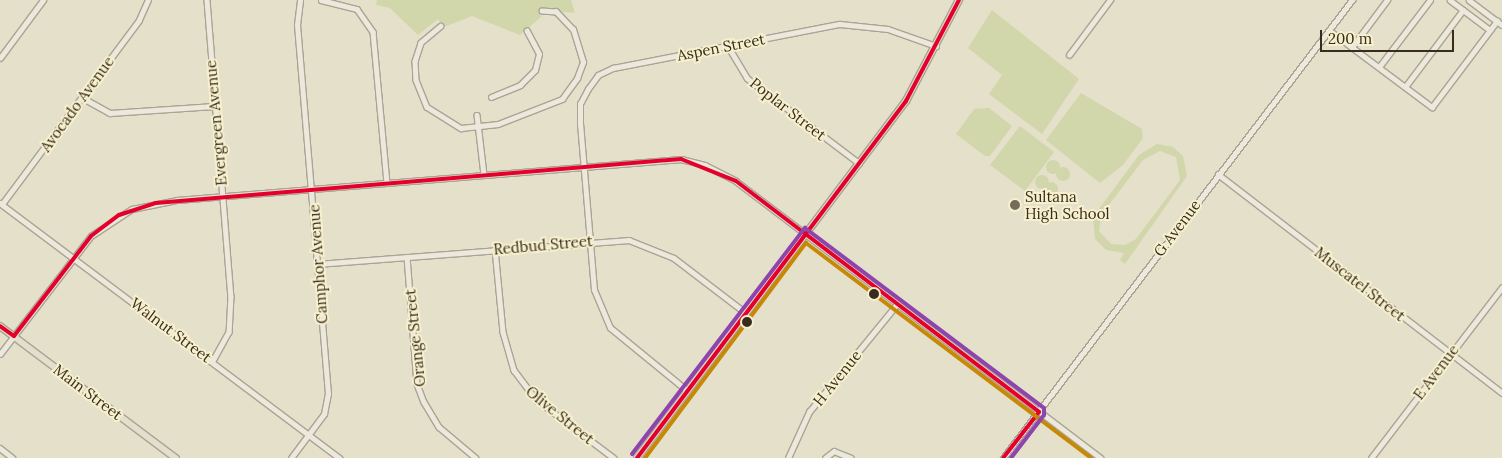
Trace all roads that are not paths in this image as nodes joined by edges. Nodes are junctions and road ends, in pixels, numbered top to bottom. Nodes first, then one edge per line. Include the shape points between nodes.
1 (43, 0) edge
2 (148, 0) edge
3 (207, 0) edge
4 (300, 0) edge
5 (321, 0) edge
6 (959, 0) edge
7 (1110, 0) edge
8 (1352, 0) edge
9 (1387, 0) edge
10 (1430, 0) edge
11 (1450, 0) edge
12 (1469, 0) edge
13 (1463, 10) junction
14 (542, 11) dead end
15 (1497, 21) junction
16 (1502, 25) edge
17 (441, 26) dead end
18 (527, 30) dead end
19 (1329, 30) junction
20 (1490, 30) junction
21 (728, 46) junction
22 (937, 47) junction
23 (1352, 47) junction
24 (1069, 55) dead end
25 (0, 58) edge
26 (1379, 67) junction
27 (1405, 87) junction
28 (491, 97) dead end
29 (83, 98) junction
30 (214, 106) junction
31 (477, 114) dead end
32 (478, 126) junction
33 (859, 163) junction
34 (583, 166) junction
35 (1218, 174) junction
36 (484, 175) junction
37 (387, 182) junction
38 (312, 189) junction
39 (222, 196) junction
40 (1, 204) edge
41 (805, 234) junction
42 (589, 241) junction
43 (495, 249) junction
44 (407, 257) junction
45 (74, 258) junction
46 (317, 264) junction
47 (1502, 287) edge
48 (897, 304) junction
49 (746, 313) junction
50 (0, 326) edge
51 (14, 336) junction
52 (0, 354) edge
53 (1450, 354) junction
54 (214, 361) junction
55 (687, 391) junction
56 (1502, 393) edge
57 (1039, 412) junction
58 (309, 434) junction
59 (0, 448) edge
60 (14, 458) edge
61 (176, 458) edge
62 (291, 458) edge
63 (340, 458) edge
64 (476, 458) edge
65 (614, 458) edge
66 (637, 458) edge
67 (788, 458) edge
68 (825, 458) edge
69 (852, 458) edge
70 (1003, 458) edge
71 (1101, 458) edge
72 (1371, 458) edge

1 - 25 street
2 - 29 street, Avocado Avenue via 139,20
3 - 30 street, Evergreen Avenue
4 - 38 street, Camphor Avenue via 297,25
5 - 37 street via 357,9 373,32
6 - 22 main road
7 - 24 street
8 - 19 street, G Avenue
9 - 23 street
10 - 26 street
11 - 13 street
12 - 15 street
13 - 20 street
13 - 27 street
14 - 32 street via 556,12 573,30 583,62 571,90 533,112
15 - 16 street
15 - 20 street
17 - 32 street via 421,43 415,61 416,80 426,107 443,121 460,128
18 - 28 street via 539,54 535,70 520,85
19 - 23 street
19 - 35 street, G Avenue
20 - 27 street via 1432,107
21 - 22 street, Aspen Street via 813,28 860,24 906,34
21 - 33 street, Poplar Street via 748,78
21 - 34 street, Aspen Street via 598,76 580,104
22 - 33 main road via 919,82
23 - 26 street
26 - 27 street
29 - 30 street via 110,113
29 - 40 street, Avocado Avenue
30 - 39 street, Evergreen Avenue
31 - 32 street
32 - 36 street
33 - 41 main road
34 - 36 street
34 - 41 street via 693,161 726,175
34 - 42 street, Aspen Street
35 - 53 street, Muscatel Street
35 - 57 street, G Avenue
36 - 37 street
37 - 38 street
38 - 39 street
38 - 46 street, Camphor Avenue
39 - 45 street via 132,209 99,228
39 - 54 street, Evergreen Avenue via 231,296 229,332
40 - 45 street, Walnut Street
41 - 48 street
41 - 49 main road
42 - 43 street, Redbud Street
42 - 49 street, Redbud Street via 629,240 655,247
42 - 55 street, Aspen Street via 594,290 610,328
43 - 44 street, Redbud Street
43 - 65 street, Olive Street via 503,332 514,370 537,400
44 - 46 street, Redbud Street
44 - 64 street, Orange Street via 417,384 439,427
45 - 51 street
45 - 54 street, Walnut Street
46 - 58 street, Camphor Avenue via 328,394 324,414
47 - 53 street, E Avenue
48 - 57 street
48 - 67 street, H Avenue via 809,412
49 - 55 main road
50 - 51 main road, Main Street
51 - 52 street
51 - 61 main road, Main Street
53 - 56 street, Muscatel Street
53 - 72 street, E Avenue
54 - 58 street, Walnut Street
55 - 66 main road
57 - 70 street, G Avenue
57 - 71 street
58 - 62 street, Camphor Avenue
58 - 63 street, Walnut Street
59 - 60 street
68 - 69 street via 834,450

